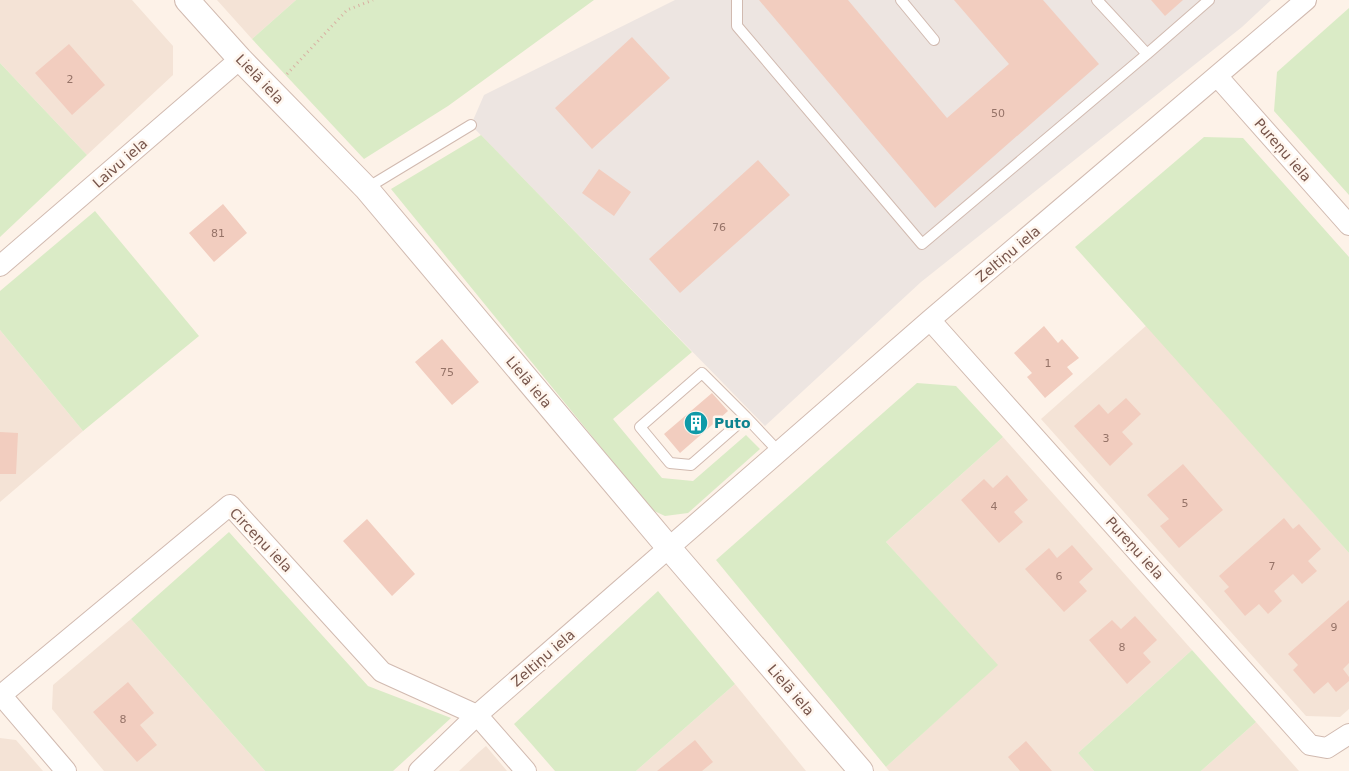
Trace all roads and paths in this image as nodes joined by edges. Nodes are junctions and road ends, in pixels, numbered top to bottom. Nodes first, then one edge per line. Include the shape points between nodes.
1 (187, 0) edge
2 (374, 0) edge
3 (737, 0) edge
4 (901, 0) edge
5 (1097, 0) edge
6 (1209, 0) edge
7 (1306, 0) edge
8 (934, 40) dead end
9 (1147, 54) junction
10 (240, 59) junction
11 (1217, 76) junction
12 (271, 90) junction
13 (470, 125) dead end
14 (366, 188) junction
15 (1349, 225) edge
16 (0, 266) edge
17 (930, 320) junction
18 (746, 418) junction
19 (779, 452) junction
20 (669, 548) junction
21 (0, 696) edge
22 (477, 715) junction
23 (1349, 734) edge
24 (66, 771) edge
25 (419, 771) edge
26 (526, 771) edge
27 (861, 771) edge

1 - 10 street, Lielā iela
2 - 12 path via 347,10
3 - 9 lane via 736,26 922,244
4 - 8 lane
5 - 9 lane
6 - 9 lane
7 - 11 street, Zeltiņu iela
10 - 12 street, Lielā iela
10 - 16 street, Laivu iela
11 - 15 street, Pureņu iela
11 - 17 street, Zeltiņu iela
12 - 14 street, Lielā iela
13 - 14 lane
14 - 20 street, Lielā iela
17 - 19 street, Zeltiņu iela
17 - 23 street, Pureņu iela via 1310,745 1327,748
18 - 18 lane via 692,465 670,463 640,427 702,373
18 - 19 lane
19 - 20 street, Zeltiņu iela
20 - 22 street, Zeltiņu iela
20 - 27 street, Lielā iela
21 - 22 street, Circeņu iela via 230,505 382,672
21 - 24 street
22 - 25 street, Zeltiņu iela
22 - 26 street

